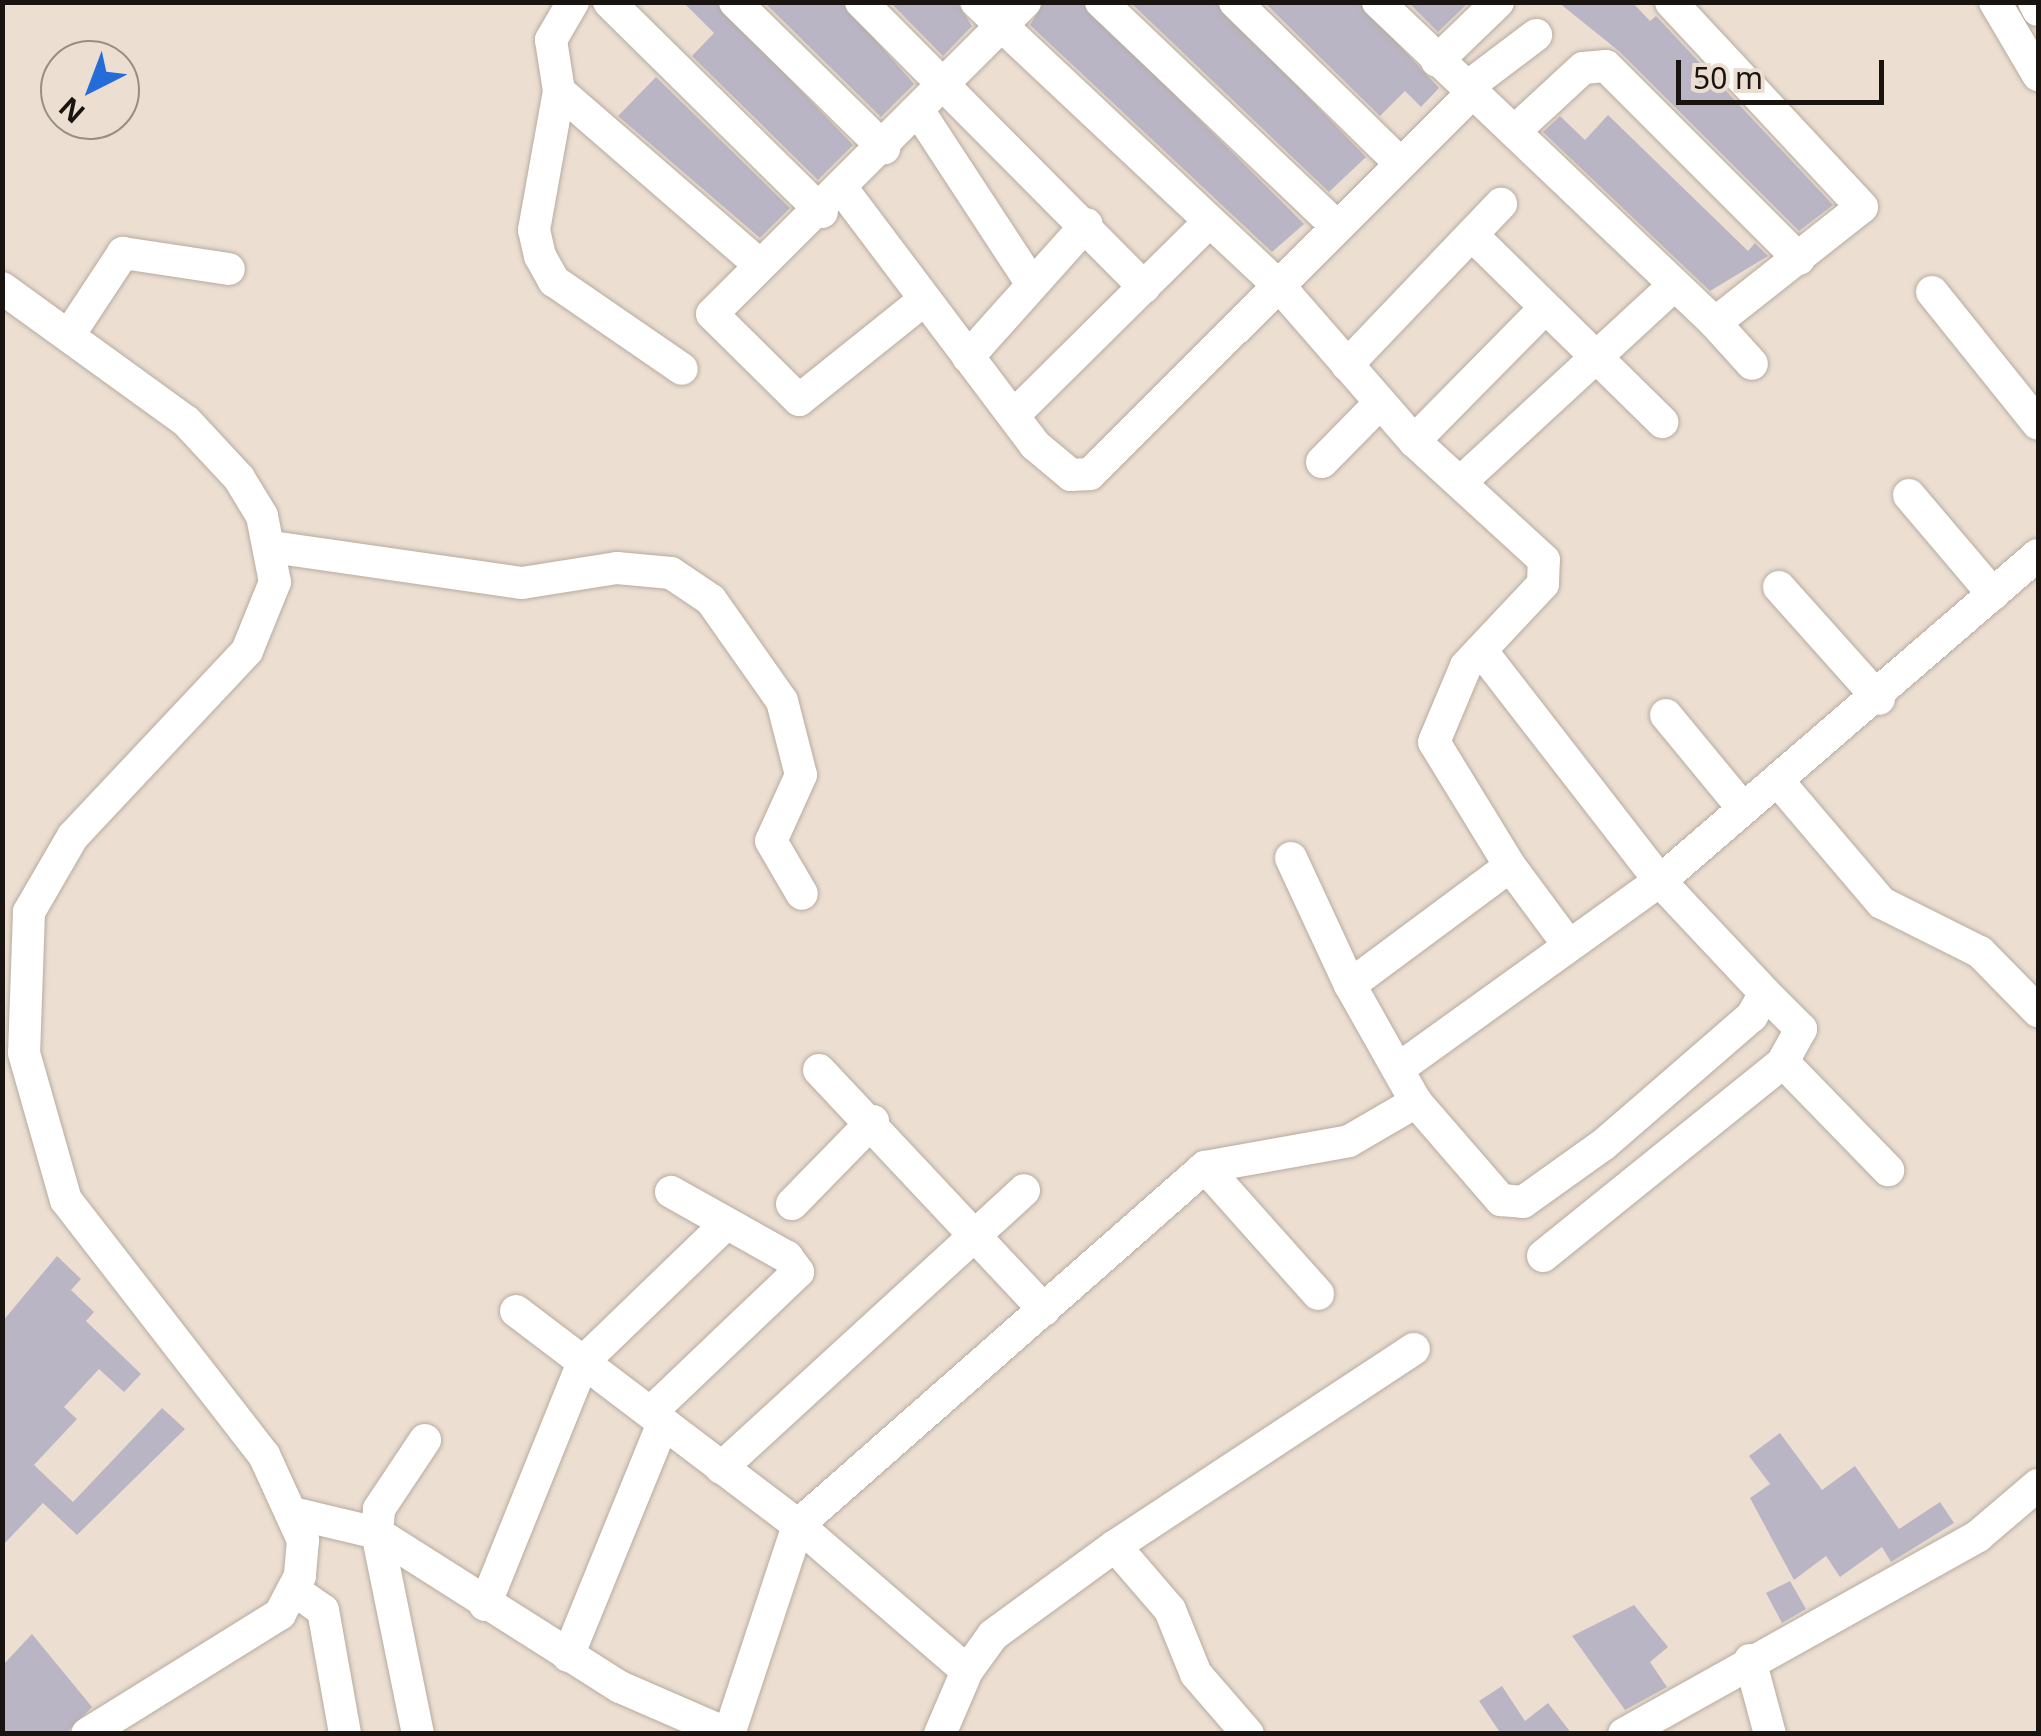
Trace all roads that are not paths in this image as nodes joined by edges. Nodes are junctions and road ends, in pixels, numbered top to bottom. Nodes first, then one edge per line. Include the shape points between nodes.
1 (574, 2) edge
2 (609, 2) edge
3 (735, 2) edge
4 (861, 2) edge
5 (976, 2) edge
6 (1025, 2) edge
7 (1101, 2) edge
8 (1235, 2) edge
9 (1378, 2) edge
10 (1498, 2) edge
11 (1671, 2) edge
12 (1995, 2) edge
13 (2034, 2) edge
14 (2038, 10) edge
15 (1001, 26) junction
16 (1536, 35) dead end
17 (1437, 61) junction
18 (2038, 75) edge
19 (946, 84) junction
20 (1469, 90) junction
21 (559, 91) junction
22 (918, 110) junction
23 (1518, 128) junction
24 (884, 148) junction
25 (1400, 163) junction
26 (832, 201) junction
27 (1501, 204) dead end
28 (1208, 223) junction
29 (1087, 224) junction
30 (1337, 226) junction
31 (1472, 235) junction
32 (1798, 259) junction
33 (758, 264) junction
34 (229, 269) dead end
35 (1032, 284) junction
36 (1673, 286) junction
37 (1144, 287) junction
38 (2, 288) edge
39 (1281, 288) junction
40 (1932, 292) dead end
41 (924, 300) junction
42 (1544, 309) junction
43 (1715, 323) junction
44 (71, 332) junction
45 (968, 357) junction
46 (1596, 357) junction
47 (1752, 364) dead end
48 (1347, 365) junction
49 (682, 369) dead end
50 (1379, 404) junction
51 (1014, 414) junction
52 (1662, 422) dead end
53 (2038, 424) edge
54 (1414, 441) junction
55 (1322, 462) dead end
56 (1464, 479) junction
57 (1909, 494) dead end
58 (272, 547) junction
59 (2038, 555) edge
60 (1779, 587) dead end
61 (1993, 594) junction
62 (1481, 650) junction
63 (1879, 699) junction
64 (1666, 714) dead end
65 (1778, 781) junction
66 (1741, 806) junction
67 (1291, 858) dead end
68 (1510, 866) junction
69 (1660, 881) junction
70 (802, 894) dead end
71 (1567, 942) junction
72 (1350, 985) junction
73 (1765, 993) junction
74 (2038, 1012) edge
75 (1782, 1062) junction
76 (1398, 1069) junction
77 (819, 1070) dead end
78 (1416, 1102) junction
79 (873, 1122) junction
80 (1206, 1167) junction
81 (1888, 1170) dead end
82 (1024, 1190) dead end
83 (670, 1192) dead end
84 (792, 1204) dead end
85 (724, 1226) junction
86 (977, 1234) junction
87 (1543, 1256) dead end
88 (1318, 1294) dead end
89 (1044, 1310) junction
90 (516, 1311) dead end
91 (1414, 1349) dead end
92 (583, 1362) junction
93 (657, 1418) junction
94 (425, 1440) dead end
95 (722, 1468) junction
96 (2038, 1485) edge
97 (297, 1514) junction
98 (798, 1525) junction
99 (377, 1533) junction
100 (1114, 1546) junction
101 (294, 1590) junction
102 (485, 1605) junction
103 (568, 1656) junction
104 (1750, 1660) junction
105 (967, 1671) junction
106 (87, 1734) edge
107 (346, 1734) edge
108 (418, 1734) edge
109 (729, 1734) edge
110 (940, 1734) edge
111 (1248, 1734) edge
112 (1624, 1734) edge
113 (1770, 1734) edge

1 - 21 street via 551,40
2 - 26 street
3 - 24 street
4 - 19 street
5 - 15 street
6 - 15 street
7 - 30 street
8 - 25 street
9 - 17 street
10 - 17 street
11 - 32 street via 1862,207
12 - 18 street
13 - 14 street
15 - 19 street
15 - 28 street
16 - 20 street
17 - 20 street
19 - 22 street
19 - 29 street
20 - 23 street
20 - 25 street
21 - 33 street
21 - 49 street via 534,230 540,256 554,281
22 - 24 street
22 - 35 street
23 - 32 street via 1583,68 1606,66
23 - 36 street
24 - 26 street
25 - 30 street
26 - 33 street
26 - 41 street
27 - 31 street
28 - 37 street
28 - 39 street
29 - 35 street
29 - 37 street
30 - 39 street
31 - 42 street
31 - 48 street
32 - 43 street
33 - 41 street via 712,314 793,399
34 - 44 street via 123,254
35 - 45 street
36 - 43 street
36 - 46 street
37 - 51 street
38 - 44 street
39 - 48 street
39 - 51 street via 1090,474 1052,464
40 - 53 street
41 - 45 street
42 - 46 street
42 - 54 street
43 - 47 street
44 - 58 street via 186,422 239,478
45 - 51 street
46 - 52 street
46 - 56 street
48 - 50 street
50 - 54 street
50 - 55 street
54 - 56 street
56 - 62 street via 1550,572
57 - 61 street
58 - 70 street via 522,583 617,568 671,573 711,600 782,701 801,776 772,840
58 - 97 street via 275,582 247,651 48,873 29,912 24,1053 66,1200 264,1454
59 - 61 street
60 - 63 street
61 - 63 street
62 - 68 street via 1434,742
62 - 69 street
63 - 65 street
64 - 66 street
65 - 66 street
65 - 74 street via 1882,903 1980,952
66 - 69 street
67 - 72 street
68 - 71 street
68 - 72 street
69 - 71 street
69 - 73 street
71 - 76 street
72 - 76 street
73 - 75 street via 1800,1029
73 - 78 street via 1752,1016 1618,1132 1523,1202 1502,1200
75 - 81 street
75 - 87 street
76 - 78 street
77 - 79 street
78 - 80 street via 1349,1141
79 - 84 street
79 - 86 street
80 - 88 street
80 - 89 street
82 - 86 street
83 - 85 street
85 - 92 street
85 - 93 street via 787,1256 798,1272
86 - 89 street
86 - 95 street
89 - 98 street
90 - 92 street
91 - 100 street
92 - 93 street
92 - 102 street
93 - 95 street
93 - 103 street
94 - 99 street via 380,1510
95 - 98 street
96 - 104 street via 1978,1536
97 - 99 street
97 - 101 street via 304,1555
98 - 105 street
98 - 109 street
99 - 102 street
99 - 108 street
100 - 105 street via 993,1634
100 - 111 street via 1170,1610 1196,1674
101 - 106 street via 262,1630
101 - 107 street via 323,1610
102 - 103 street
103 - 109 street
104 - 112 street
104 - 113 street
105 - 110 street

